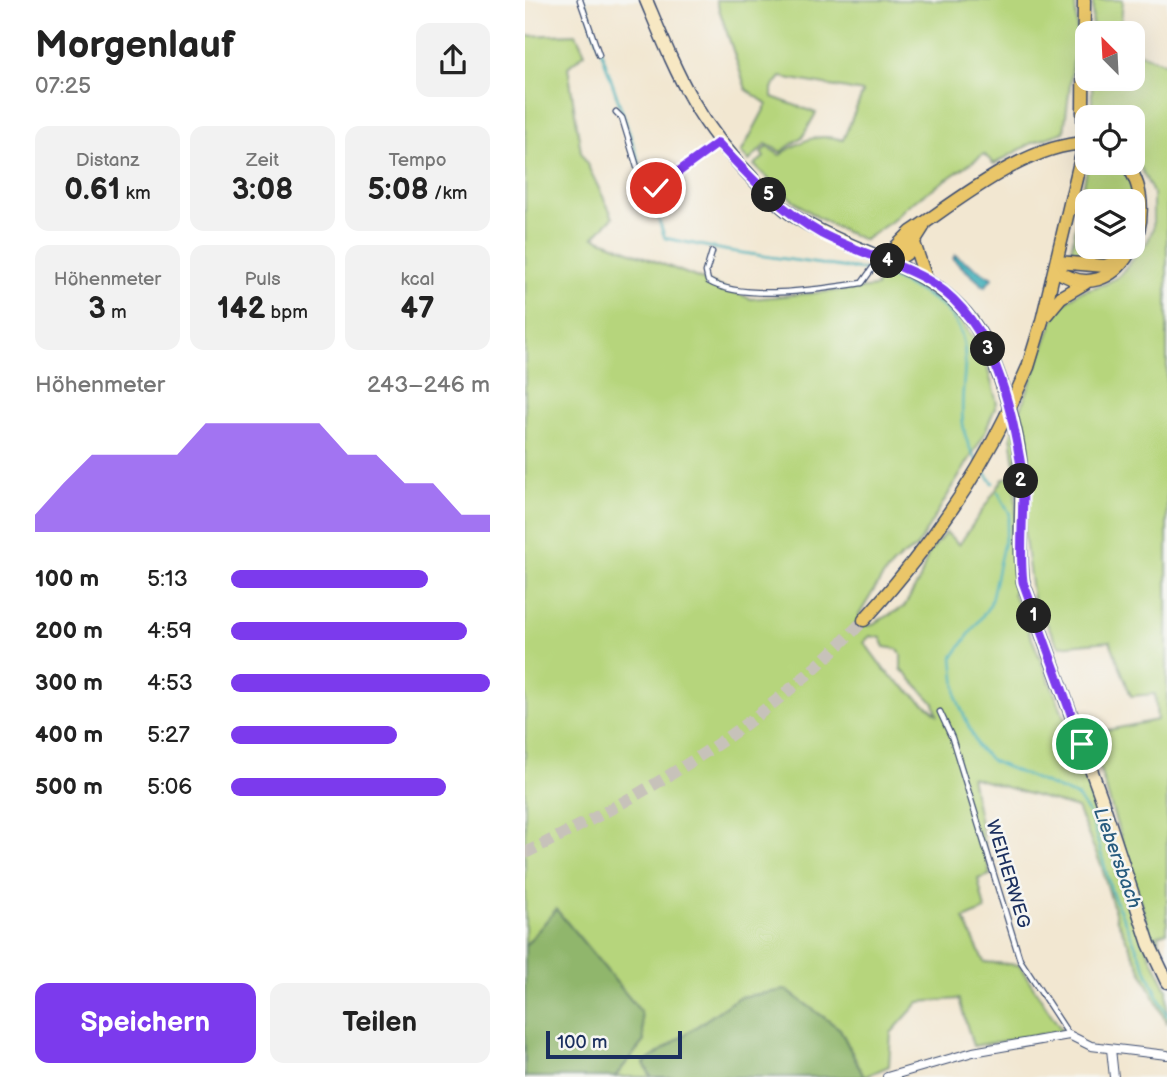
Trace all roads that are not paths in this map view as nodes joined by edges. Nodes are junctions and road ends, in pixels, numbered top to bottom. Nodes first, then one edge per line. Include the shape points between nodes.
1 (580, 0) edge
2 (646, 0) edge
3 (1084, 0) edge
4 (599, 55) dead end
5 (616, 112) dead end
6 (718, 143) junction
7 (1075, 143) edge
8 (644, 191) joint
9 (1145, 198) edge
10 (929, 219) junction
11 (1145, 220) edge
12 (914, 243) junction
13 (712, 252) dead end
14 (1125, 259) edge
15 (1127, 259) edge
16 (887, 261) junction
17 (1057, 266) junction
18 (926, 279) junction
19 (1086, 282) junction
20 (1042, 321) junction
21 (864, 620) tunnel mouth
22 (940, 712) dead end
23 (1167, 982) edge
24 (1069, 1035) junction
25 (1111, 1049) junction
26 (1167, 1055) edge
27 (887, 1077) edge
28 (1114, 1077) edge

1 - 4 lane
2 - 6 street via 678,79
3 - 17 main road, bridge via 1084,145
5 - 8 lane via 622,118
6 - 8 street via 656,188
6 - 16 street via 794,216
7 - 10 main road via 1024,160
9 - 11 main road
10 - 12 main road
10 - 16 main road via 903,239
12 - 16 main road via 906,254
12 - 18 main road
13 - 16 lane via 706,272 708,281 719,288 775,292 862,283
14 - 17 main road via 1105,266
15 - 19 main road via 1109,275
16 - 18 street
17 - 19 main road via 1069,280
17 - 20 main road
18 - 23 street via 968,314 991,355 1020,460 1023,582 1149,944
19 - 20 main road via 1061,297
20 - 21 main road, bridge via 1028,366 991,446 936,534
22 - 24 lane, WEIHERWEG via 1020,960
24 - 25 street
24 - 27 street via 973,1052
25 - 26 street
25 - 28 street

